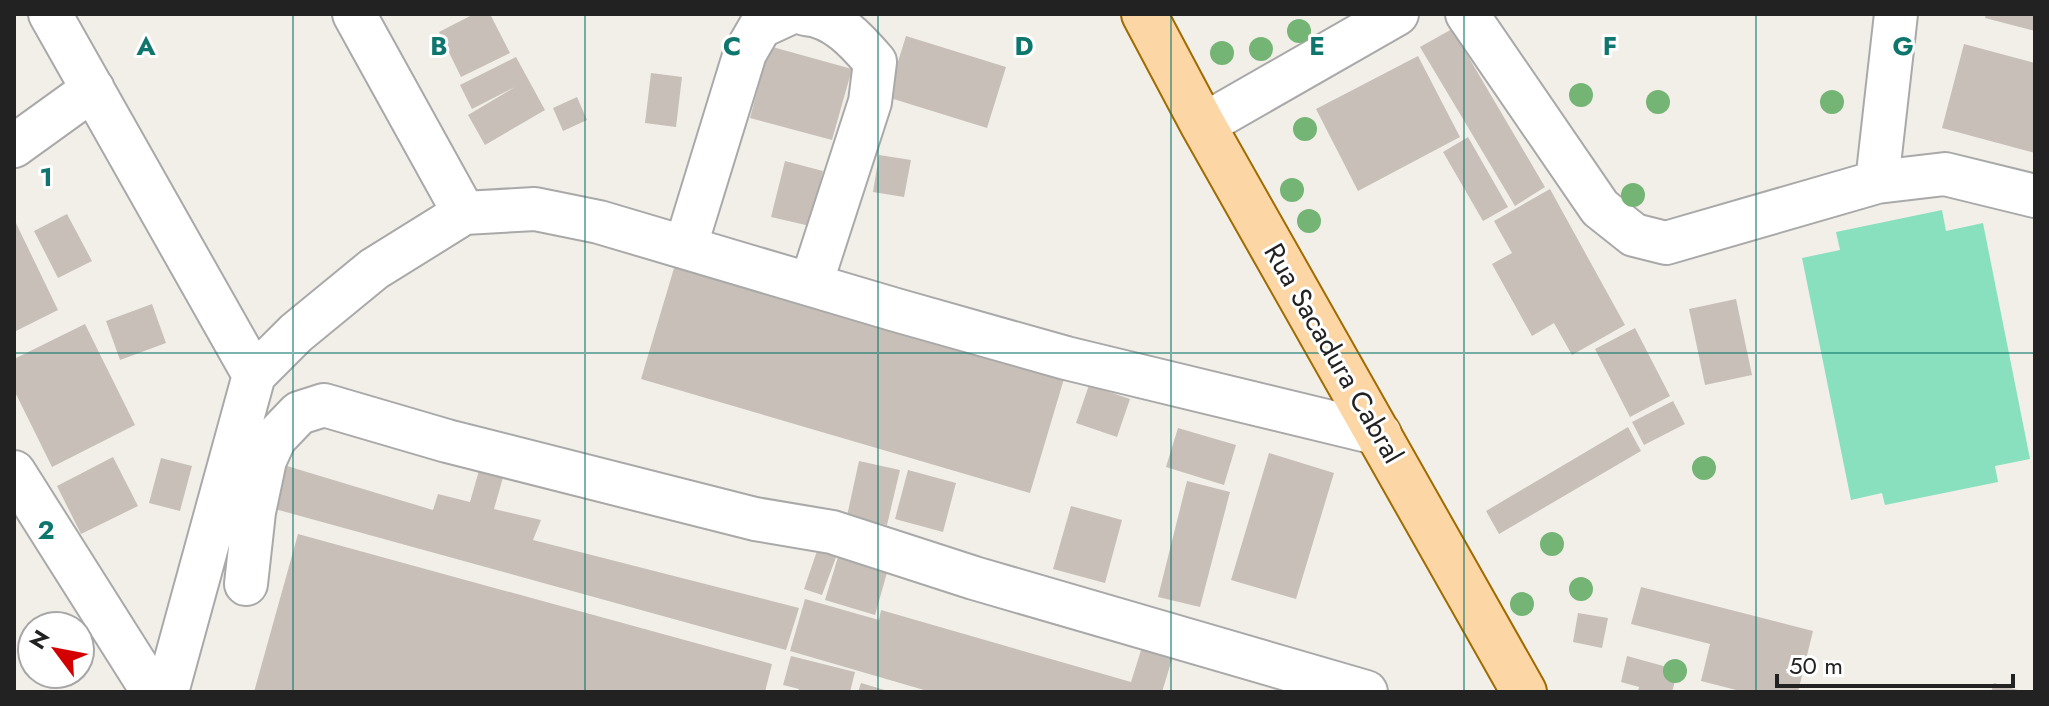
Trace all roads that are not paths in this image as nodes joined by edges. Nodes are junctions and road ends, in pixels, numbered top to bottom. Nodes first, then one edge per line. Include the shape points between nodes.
1 (50, 14) edge
2 (354, 14) edge
3 (788, 14) edge
4 (805, 14) edge
5 (1144, 14) edge
6 (1397, 14) edge
7 (1467, 14) edge
8 (1896, 14) edge
9 (93, 89) junction
10 (1203, 125) junction
11 (14, 146) edge
12 (1877, 182) junction
13 (2035, 196) edge
14 (464, 213) junction
15 (686, 245) junction
16 (811, 284) junction
17 (254, 375) junction
18 (1380, 434) junction
19 (14, 472) edge
20 (246, 584) dead end
21 (153, 692) edge
22 (167, 692) edge
23 (1366, 692) edge
24 (1524, 692) edge

1 - 9 lane
2 - 14 lane
3 - 15 lane via 760,27 745,53
4 - 16 lane via 850,34 875,62 870,102
5 - 10 main road, Rua Sacadura Cabral
6 - 10 lane
7 - 12 lane via 1600,208 1634,235 1666,243
8 - 12 lane
9 - 11 lane
9 - 17 lane
10 - 18 main road, Rua Sacadura Cabral
12 - 13 lane via 1945,174
14 - 15 lane via 535,209
14 - 17 lane via 374,269
15 - 16 lane
16 - 18 lane via 1066,358
17 - 22 lane
18 - 24 main road, Rua Sacadura Cabral
19 - 21 lane
20 - 23 lane via 265,460 275,438 299,413 324,405 755,519 832,532

